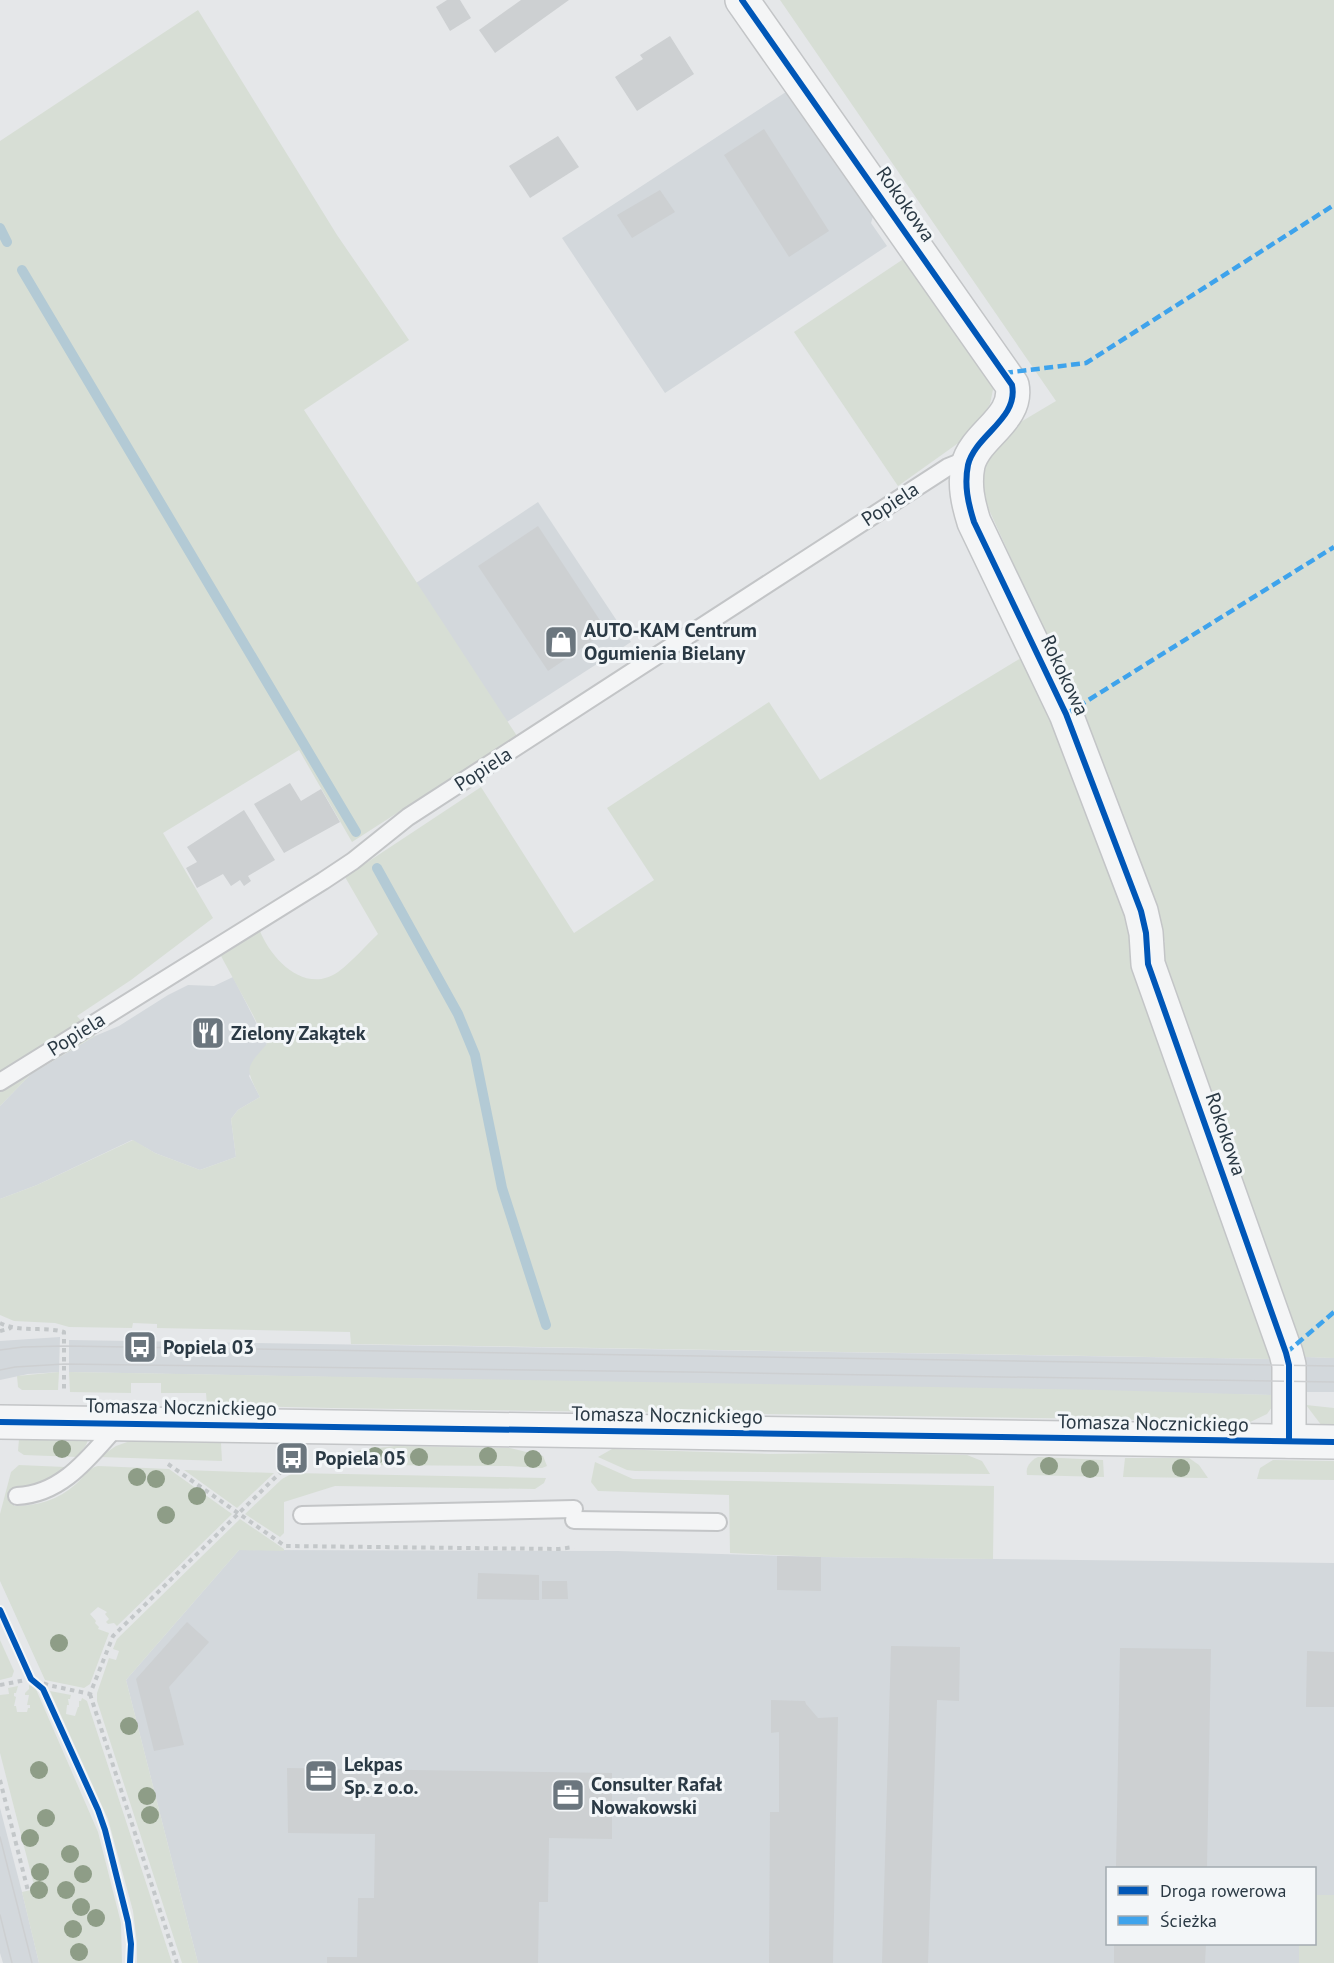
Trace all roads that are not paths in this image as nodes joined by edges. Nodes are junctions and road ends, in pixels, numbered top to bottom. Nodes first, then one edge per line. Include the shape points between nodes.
1 (742, 0) edge
2 (968, 466) junction
3 (126, 1003) junction
4 (127, 1022) dead end
5 (0, 1082) edge
6 (0, 1422) edge
7 (120, 1423) junction
8 (1289, 1441) junction
9 (1334, 1442) edge
10 (17, 1496) dead end
11 (302, 1515) dead end
12 (718, 1522) dead end

1 - 2 street, Rokokowa via 1012,385 1010,407 974,450
2 - 3 lane, Popiela via 958,463 948,467 408,817 323,881
2 - 8 street, Rokokowa via 966,497 974,522 1066,714 1141,911 1149,964 1286,1353
3 - 4 lane
3 - 5 lane, Popiela
6 - 7 street, Tomasza Nocznickiego
7 - 8 street, Tomasza Nocznickiego
7 - 10 lane via 65,1479 35,1495
8 - 9 street, Tomasza Nocznickiego
11 - 12 lane via 574,1515

